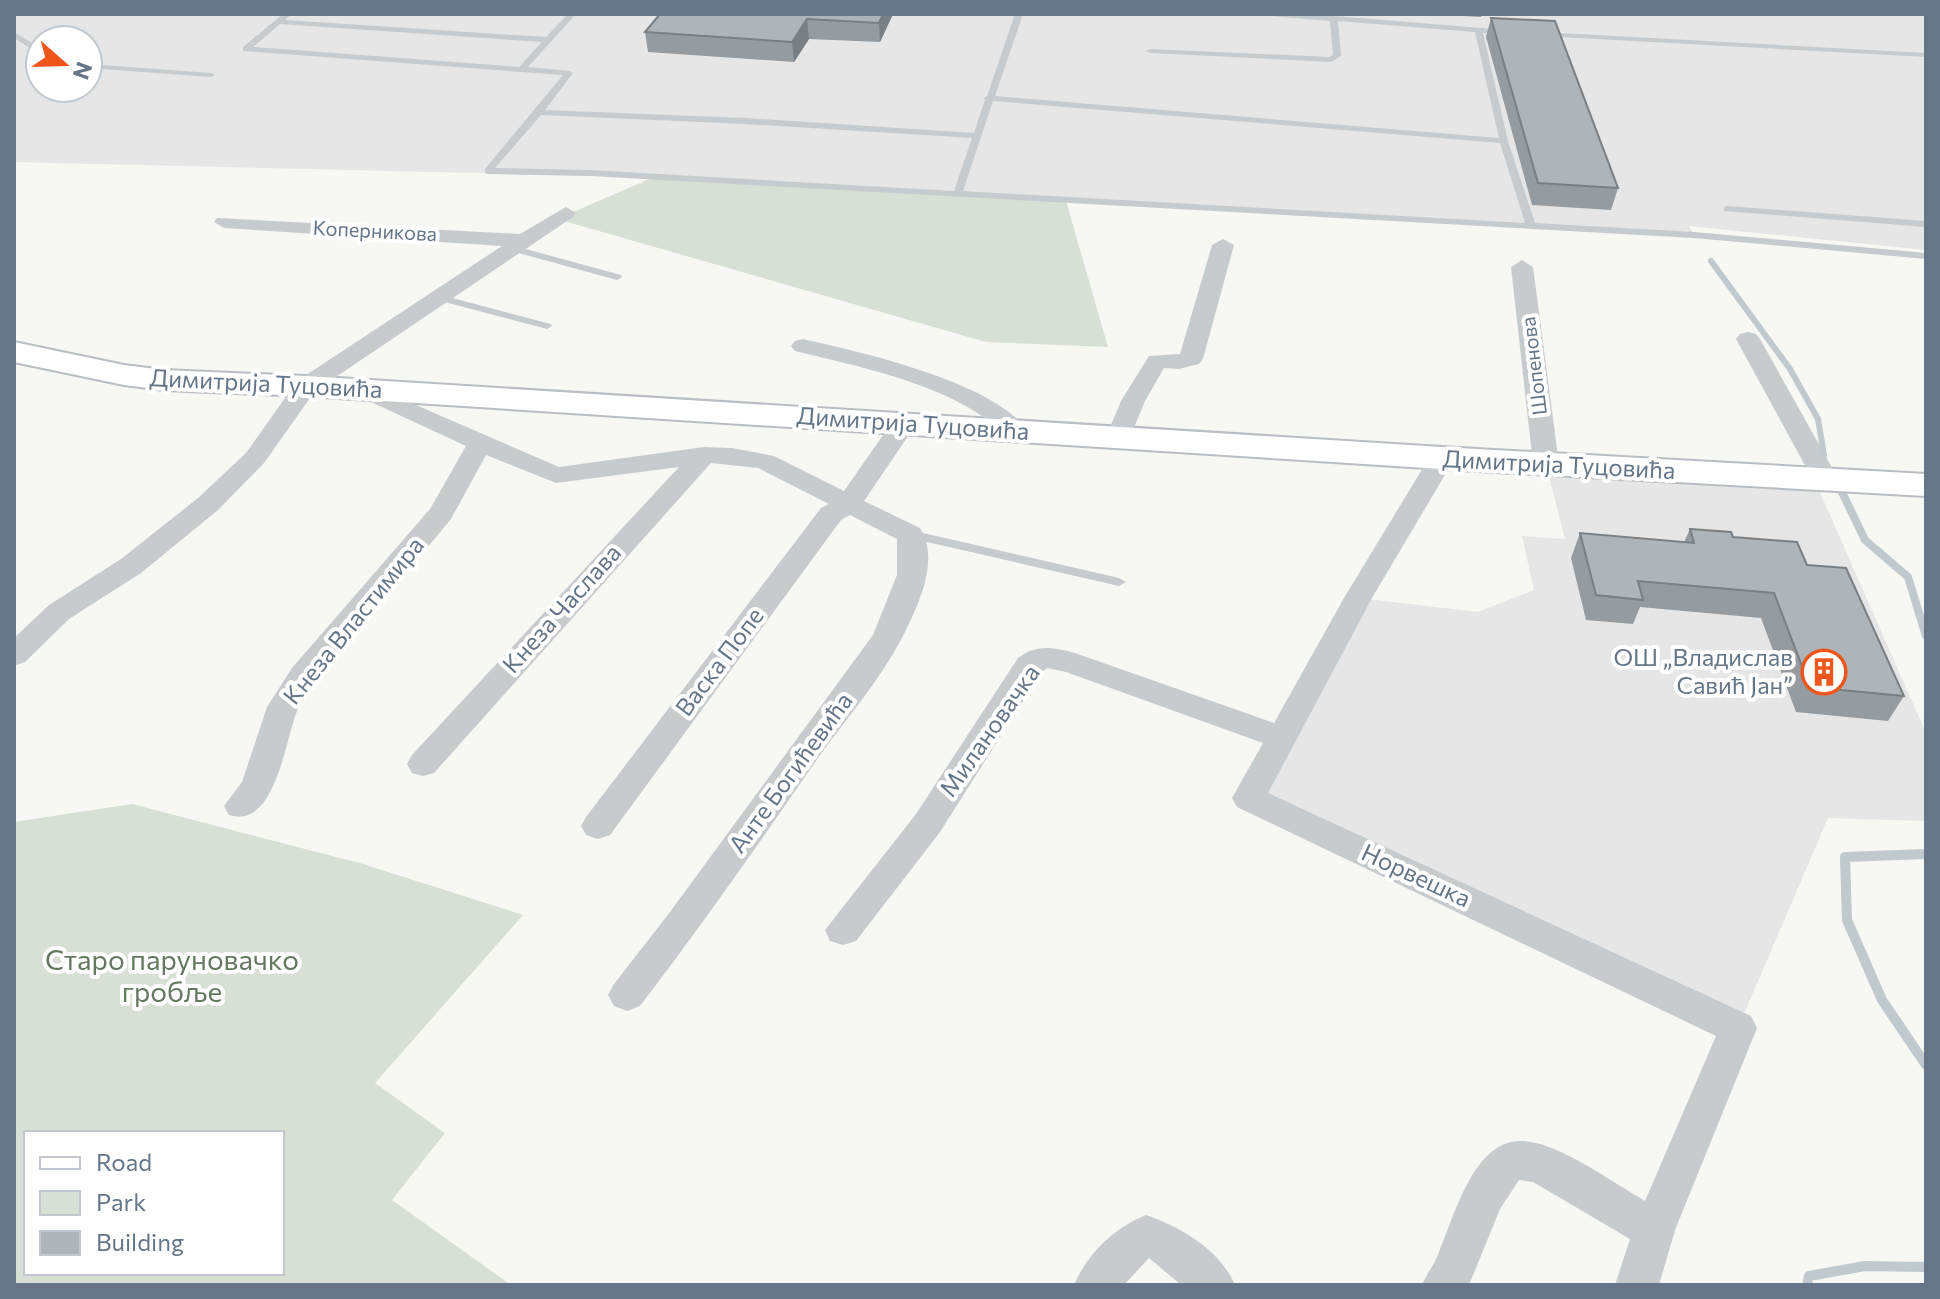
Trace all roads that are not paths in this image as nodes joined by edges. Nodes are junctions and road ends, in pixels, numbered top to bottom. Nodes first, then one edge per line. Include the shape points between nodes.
1 (288, 14) edge
2 (572, 14) edge
3 (1019, 14) edge
4 (1271, 14) edge
5 (1334, 18) junction
6 (279, 22) junction
7 (1478, 30) junction
8 (1522, 33) edge
9 (1537, 34) edge
10 (549, 40) junction
11 (1150, 51) dead end
12 (1926, 55) edge
13 (104, 67) edge
14 (522, 69) junction
15 (211, 75) dead end
16 (988, 98) junction
17 (539, 112) junction
18 (975, 136) junction
19 (1504, 141) junction
20 (957, 195) junction
21 (1727, 209) dead end
22 (566, 213) dead end
23 (224, 222) dead end
24 (1926, 224) edge
25 (1531, 226) junction
26 (521, 245) junction
27 (1223, 245) dead end
28 (1926, 256) edge
29 (1522, 267) dead end
30 (617, 277) dead end
31 (441, 298) junction
32 (547, 326) dead end
33 (1748, 339) dead end
34 (803, 346) dead end
35 (14, 352) edge
36 (306, 386) junction
37 (365, 390) junction
38 (904, 423) junction
39 (1015, 431) junction
40 (1119, 437) junction
41 (481, 442) junction
42 (704, 455) junction
43 (1442, 458) junction
44 (1546, 464) junction
45 (1820, 479) junction
46 (1912, 484) edge
47 (848, 505) junction
48 (910, 534) junction
49 (1119, 582) dead end
50 (14, 655) edge
51 (1283, 738) junction
52 (423, 764) dead end
53 (241, 806) dead end
54 (598, 826) dead end
55 (843, 930) dead end
56 (627, 995) dead end
57 (1654, 1230) junction
58 (1096, 1285) edge
59 (1213, 1285) edge
60 (1444, 1285) edge
61 (1637, 1285) edge

1 - 6 lane
2 - 10 lane
3 - 16 lane
4 - 5 lane
5 - 7 lane
5 - 11 lane via 1337,56 1331,60
6 - 10 lane
6 - 14 lane via 246,49
7 - 8 lane
7 - 19 lane
9 - 12 lane
10 - 14 lane
13 - 15 lane
14 - 17 lane via 569,73
16 - 18 lane
16 - 19 lane
17 - 18 lane
17 - 20 lane via 488,171
18 - 20 lane
19 - 25 lane
20 - 25 lane
21 - 24 lane
22 - 26 street
23 - 26 street, Коперникова
25 - 28 lane
26 - 30 lane, Коперникова
26 - 31 street
27 - 40 street via 1191,359 1157,361
29 - 44 street, Шопенова
31 - 32 lane
31 - 36 street
33 - 45 street
34 - 39 street via 938,387 999,414
35 - 36 street, Димитрија Туцовића via 164,380
36 - 37 street, Димитрија Туцовића
36 - 50 street via 255,458 208,504 131,566 59,612
37 - 38 street, Димитрија Туцовића
37 - 41 street
38 - 39 street, Димитрија Туцовића
38 - 47 street, Васка Попе
39 - 40 street, Димитрија Туцовића
40 - 43 street, Димитрија Туцовића
41 - 42 street via 556,475
41 - 53 street, Кнеза Властимира via 441,513 296,686 283,707 257,787
42 - 47 street via 749,458 780,467
42 - 52 street, Кнеза Часлава
43 - 44 street, Димитрија Туцовића
43 - 51 street, Норвешка
44 - 45 street, Димитрија Туцовића
45 - 46 street, Димитрија Туцовића
47 - 48 street
47 - 54 street, Васка Попе via 831,514
48 - 49 lane
48 - 56 street, Анте Богићевића via 916,552 886,639
51 - 55 street, Милановачка via 1077,664 1039,658 928,823
51 - 57 street, Норвешка via 1249,798 1738,1028
57 - 60 street via 1546,1167 1532,1161 1509,1163 1496,1174
57 - 61 street, Норвешка
58 - 59 street via 1130,1245 1146,1236 1166,1243

